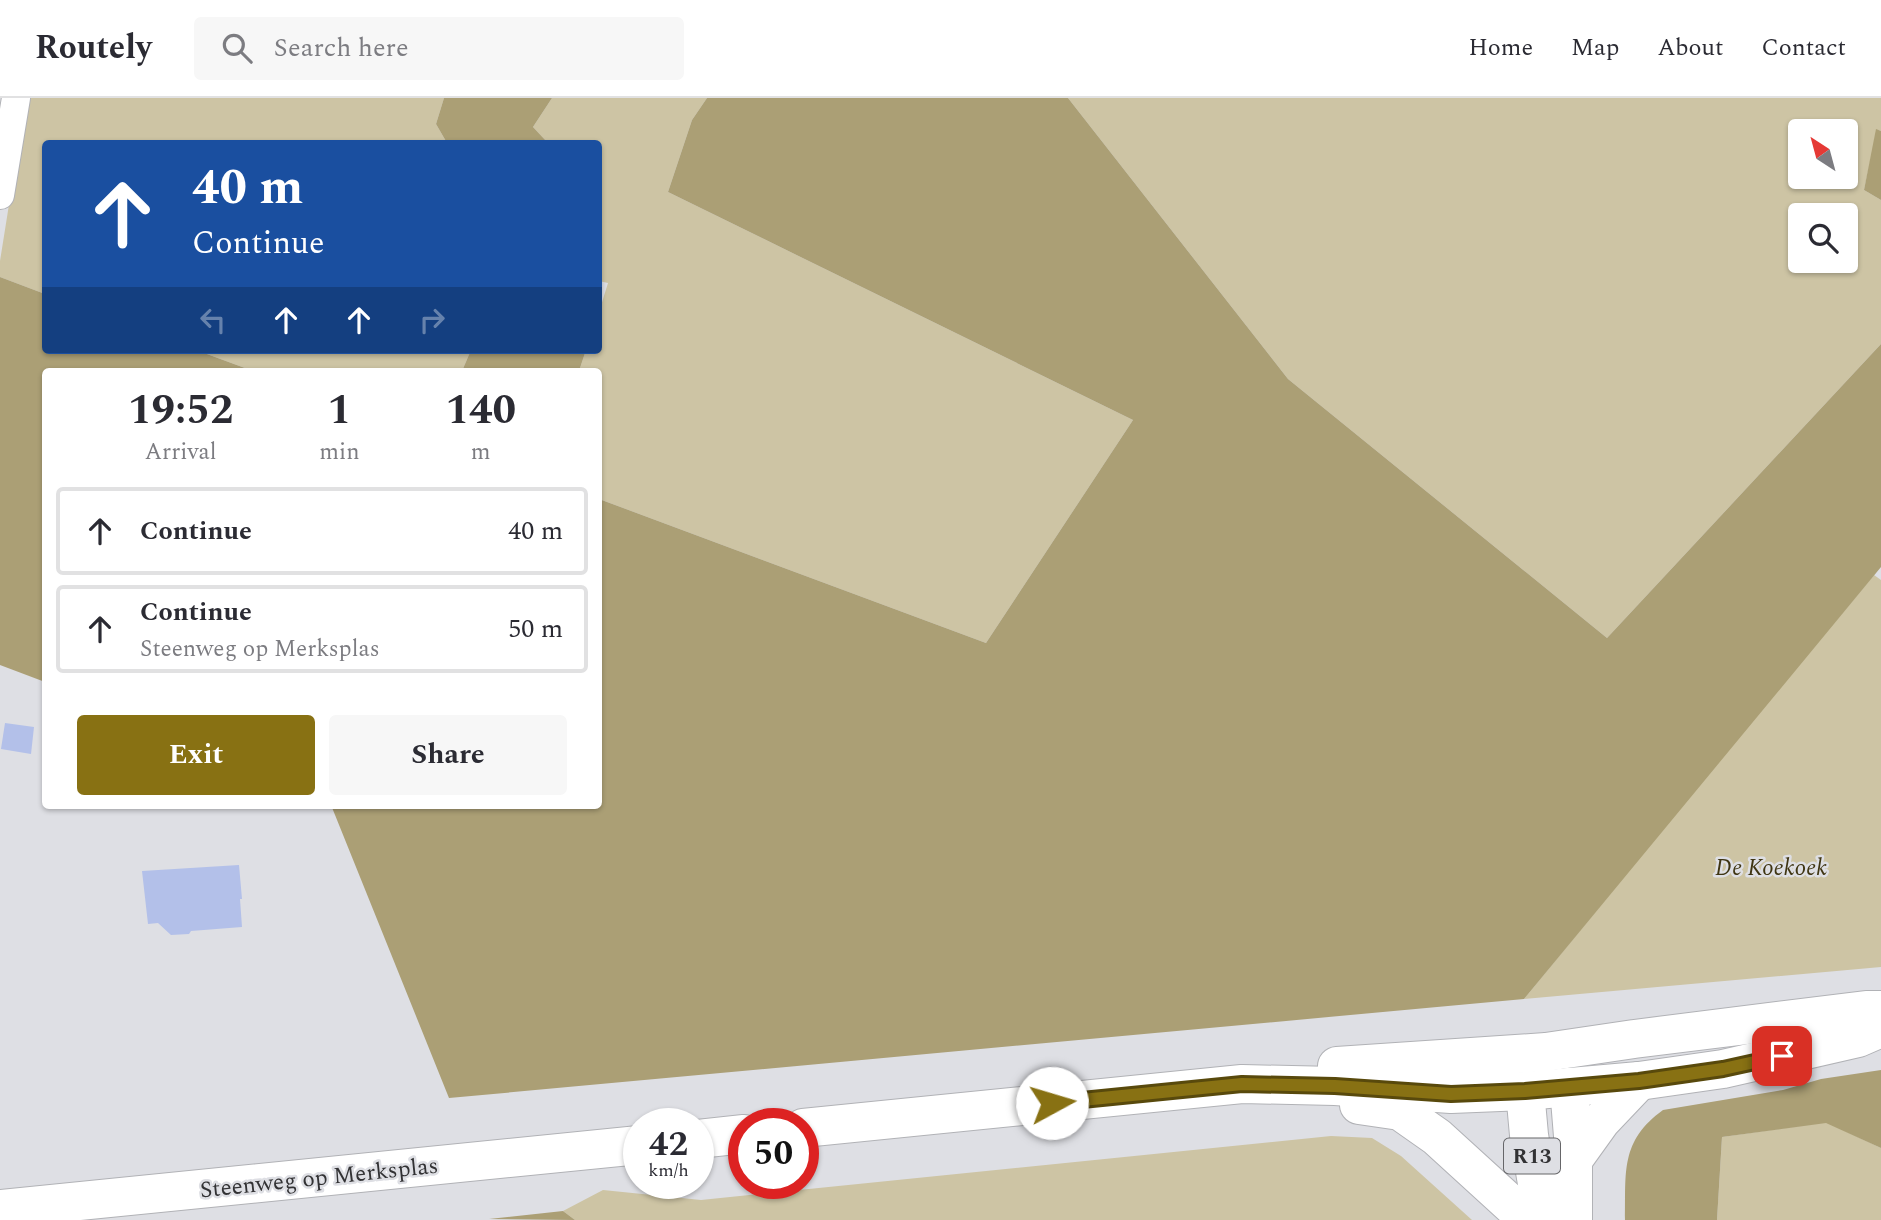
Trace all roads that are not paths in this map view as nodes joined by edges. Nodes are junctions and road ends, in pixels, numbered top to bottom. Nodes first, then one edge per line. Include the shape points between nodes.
1 (16, 98) edge
2 (0, 195) edge
3 (1881, 1010) edge
4 (1881, 1028) edge
5 (1546, 1052) junction
6 (1639, 1081) junction
7 (1242, 1084) junction
8 (1569, 1087) junction
9 (1190, 1089) junction
10 (1525, 1091) junction
11 (819, 1126) edge
12 (623, 1146) edge
13 (1573, 1160) junction
14 (0, 1209) edge
15 (1528, 1220) edge
16 (1543, 1220) edge
17 (1573, 1220) edge

1 - 2 street
3 - 5 main road
4 - 6 main road via 1858,1038 1723,1069
5 - 7 main road via 1298,1069
5 - 8 main road
5 - 10 main road
6 - 8 main road
6 - 13 main road via 1601,1121
7 - 9 main road
7 - 10 main road via 1451,1094
8 - 10 main road
8 - 13 main road, R13
9 - 11 main road
9 - 15 main road via 1285,1103 1400,1111 1437,1137
10 - 16 main road, R13
12 - 14 main road, Steenweg op Merksplas
13 - 17 main road, R13

